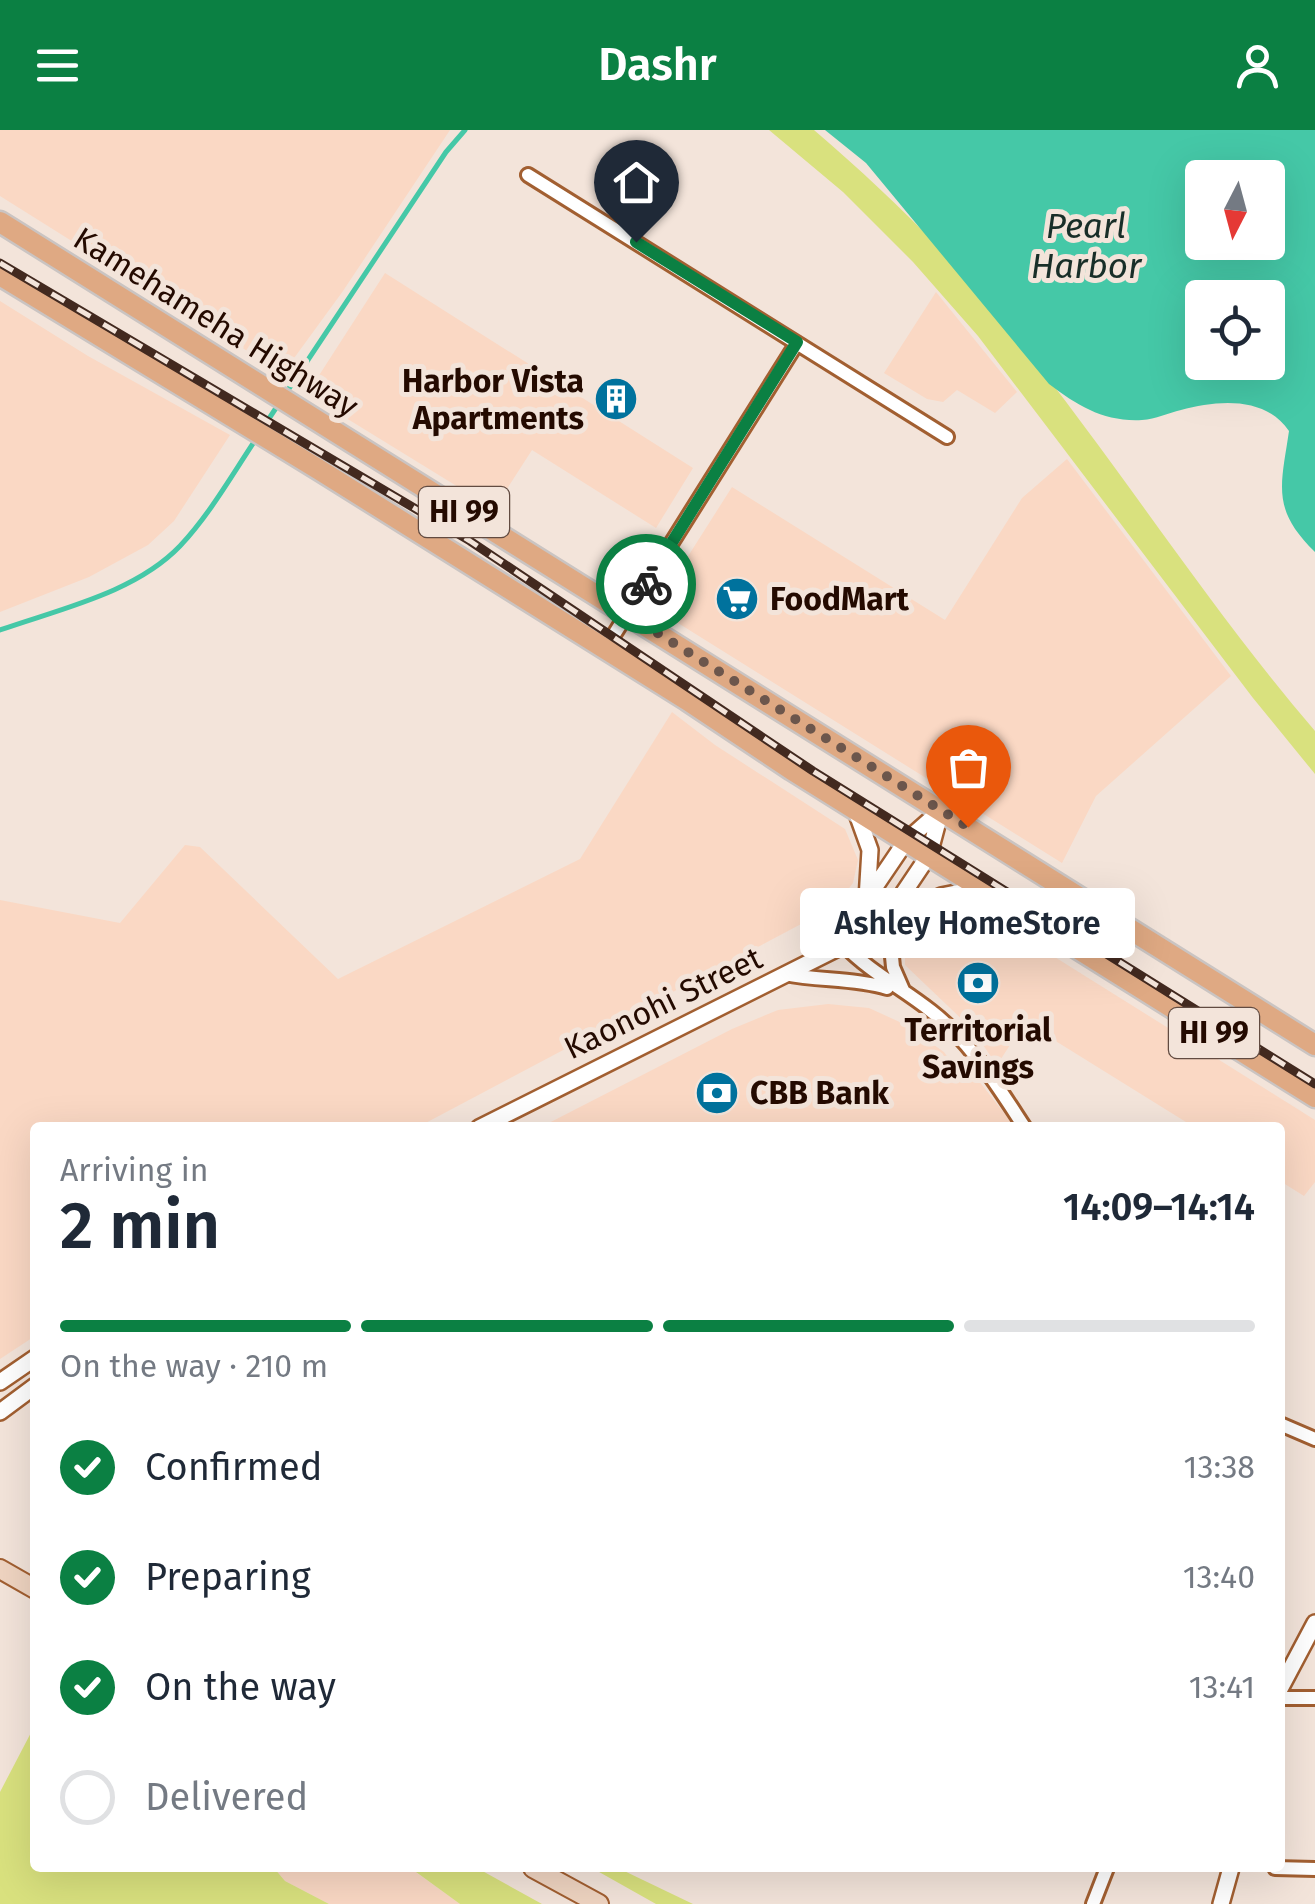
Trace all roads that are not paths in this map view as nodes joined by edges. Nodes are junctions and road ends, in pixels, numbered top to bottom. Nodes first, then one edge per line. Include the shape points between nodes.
1 (528, 174) dead end
2 (0, 222) edge
3 (0, 275) edge
4 (797, 342) junction
5 (947, 437) dead end
6 (627, 614) junction
7 (605, 648) junction
8 (856, 810) junction
9 (941, 810) junction
10 (906, 842) junction
11 (929, 855) junction
12 (866, 900) junction
13 (1003, 900) junction
14 (888, 916) junction
15 (868, 923) junction
16 (844, 945) junction
17 (785, 974) junction
18 (904, 992) junction
19 (1315, 1045) edge
20 (1315, 1097) edge
21 (491, 1122) edge
22 (1021, 1122) edge
23 (30, 1361) edge
24 (0, 1382) edge
25 (30, 1390) edge
26 (0, 1412) edge
27 (1285, 1426) edge
28 (1315, 1439) edge
29 (0, 1569) edge
30 (30, 1586) edge
31 (1315, 1623) edge
32 (1285, 1679) edge
33 (1285, 1698) edge
34 (1315, 1698) edge
35 (1285, 1868) edge
36 (1315, 1870) edge
37 (540, 1872) edge
38 (1105, 1872) edge
39 (1230, 1872) edge
40 (599, 1904) edge
41 (1093, 1904) edge
42 (1221, 1904) edge

1 - 4 street
2 - 6 main road, Kamehameha Highway / HI 99
3 - 7 main road, HI 99
4 - 5 street
4 - 6 street
6 - 7 street
6 - 9 main road, Kamehameha Highway / HI 99
7 - 8 main road, HI 99
8 - 10 main road, HI 99
8 - 12 street via 870,850
9 - 10 street
9 - 11 street
9 - 19 main road, Kamehameha Highway / HI 99
10 - 11 main road, HI 99
10 - 12 street
11 - 13 main road, HI 99
11 - 14 street
12 - 15 street
13 - 14 street, Kaonohi Street via 950,893
13 - 20 main road, HI 99
14 - 15 street, Kaonohi Street
14 - 18 street via 893,967
15 - 16 street, Kaonohi Street
16 - 17 street, Kaonohi Street
16 - 18 street
17 - 18 street
17 - 21 street, Kaonohi Street
18 - 22 street via 966,1045
23 - 24 street
25 - 26 street
27 - 28 street
29 - 30 main road
31 - 32 street
33 - 34 street
35 - 36 street
37 - 40 main road
38 - 41 street
39 - 42 street

